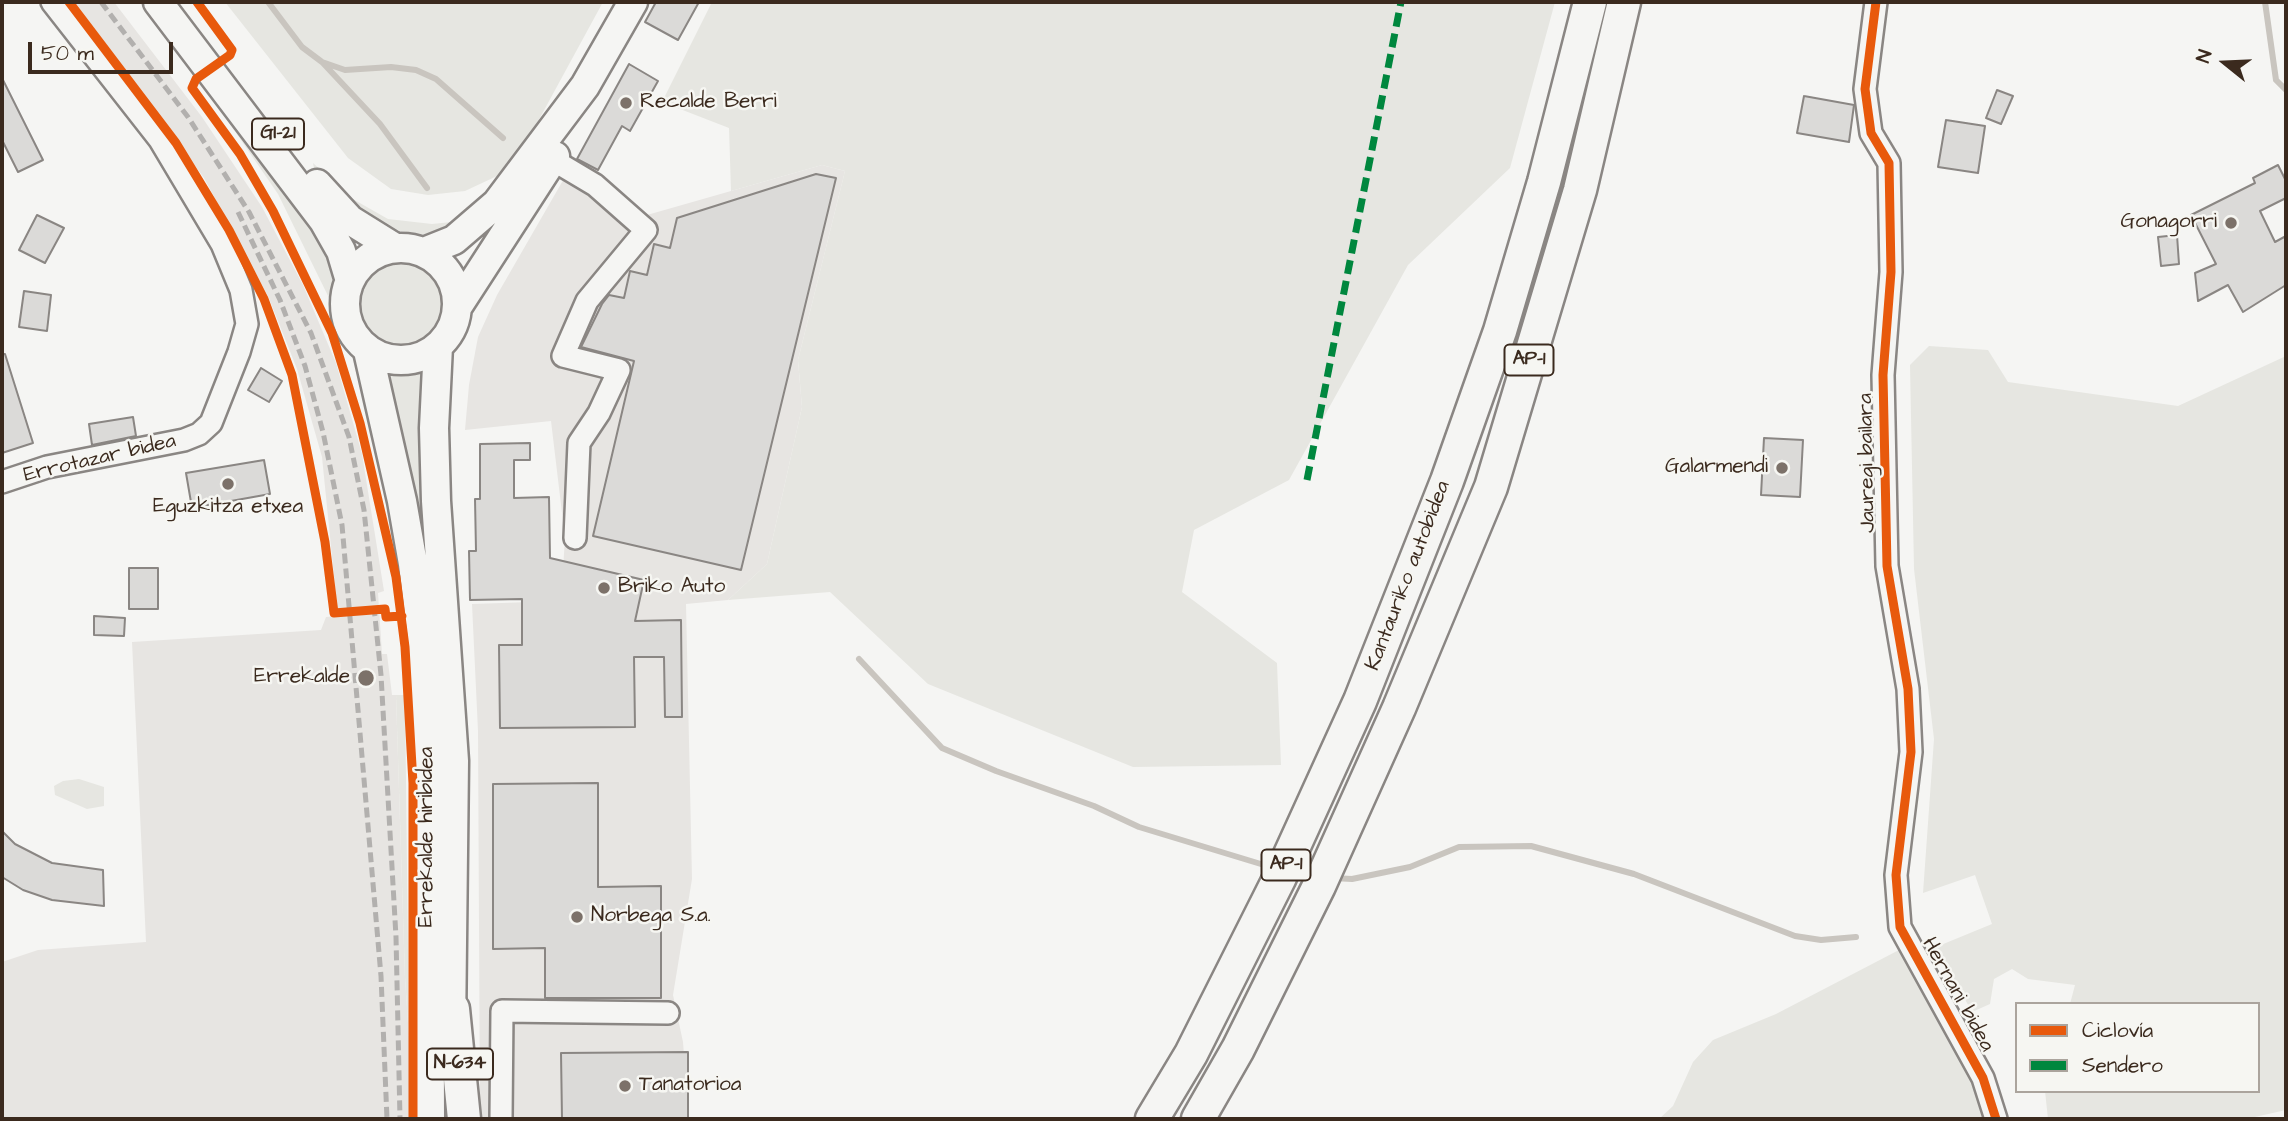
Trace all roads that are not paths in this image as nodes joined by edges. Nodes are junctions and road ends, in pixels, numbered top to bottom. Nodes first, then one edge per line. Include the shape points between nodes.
1 (52, 2) edge
2 (158, 2) edge
3 (177, 2) edge
4 (633, 2) edge
5 (1590, 2) edge
6 (1624, 2) edge
7 (1876, 2) edge
8 (585, 86) junction
9 (553, 160) junction
10 (395, 248) junction
11 (424, 252) junction
12 (349, 281) junction
13 (458, 306) junction
14 (438, 346) junction
15 (368, 351) junction
16 (2, 482) edge
17 (575, 538) dead end
18 (1900, 927) joint
19 (453, 1009) junction
20 (668, 1013) dead end
21 (430, 1119) edge
22 (449, 1119) edge
23 (464, 1119) edge
24 (501, 1119) edge
25 (1152, 1119) edge
26 (1198, 1119) edge
27 (1996, 1119) edge

1 - 16 street, Errotazar bidea via 160,140 222,244 241,290 247,324 211,423 200,434 47,467
2 - 12 main road, GI-21 via 324,221 341,251
3 - 10 main road, GI-21 via 331,203
4 - 8 main road
5 - 25 highway, Kantauriko autobidea / AP-1 via 1500,331 1447,481 1360,701 1279,879
6 - 26 highway, Kantauriko autobidea / AP-1 via 1580,190 1491,487 1319,886
7 - 18 street, Jauregi bailara via 1866,89 1871,134 1889,163 1891,271 1883,375 1888,566 1908,689 1911,752 1896,875
8 - 9 main road
8 - 11 main road via 498,203 454,240
9 - 13 main road
9 - 17 street via 595,185 646,230 587,301 563,356 619,370 579,443
10 - 11 main road
10 - 12 main road via 369,257
11 - 13 main road via 448,272
12 - 15 main road via 345,312 353,333
13 - 14 main road via 454,324
14 - 15 main road via 415,359 397,361
14 - 19 main road, Errekalde hiribidea via 436,501 454,761
15 - 21 main road, Errekalde hiribidea via 406,530 422,639 429,791
18 - 27 street, Hernani bidea via 1983,1078
19 - 22 main road, Errekalde hiribidea
19 - 23 highway, N-634
20 - 24 street via 502,1011

